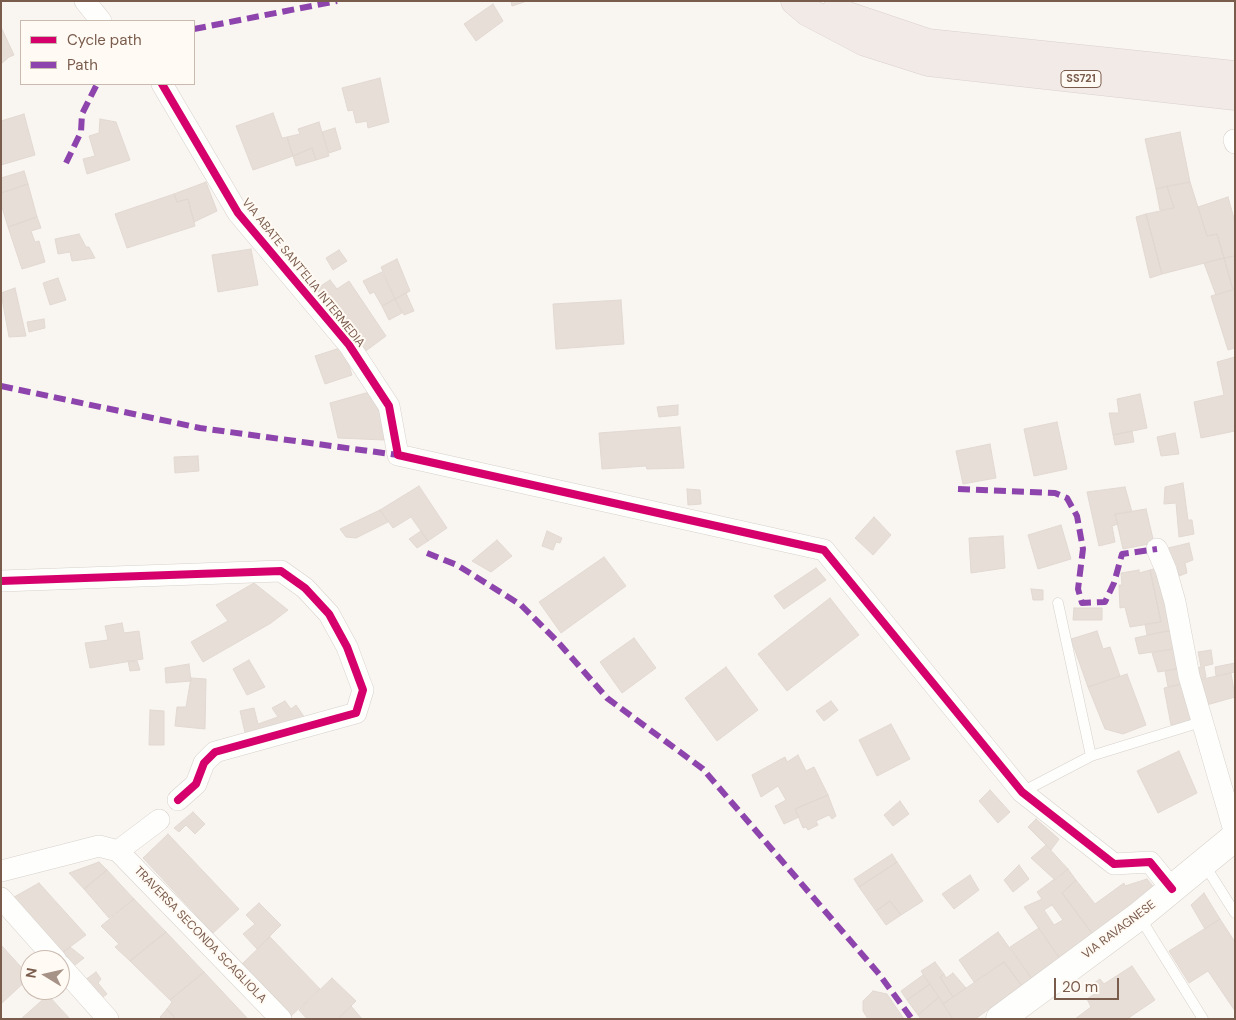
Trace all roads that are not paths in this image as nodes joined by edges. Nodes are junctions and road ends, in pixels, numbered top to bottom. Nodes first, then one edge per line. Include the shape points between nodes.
1 (85, 1) edge
2 (795, 1) edge
3 (825, 1) edge
4 (100, 20) edge
5 (928, 52) junction
6 (1235, 75) edge
7 (163, 85) edge
8 (1235, 96) edge
9 (1157, 549) dead end
10 (1, 581) edge
11 (1058, 603) dead end
12 (1201, 722) junction
13 (1092, 756) junction
14 (1022, 792) junction
15 (178, 800) dead end
16 (158, 820) dead end
17 (1235, 835) edge
18 (118, 851) junction
19 (1203, 863) junction
20 (1, 872) edge
21 (1172, 889) junction
22 (1, 898) edge
23 (1235, 913) edge
24 (1139, 916) junction
25 (47, 950) edge
26 (70, 976) edge
27 (108, 1019) edge
28 (281, 1019) edge
29 (1000, 1019) edge
30 (1203, 1019) edge

1 - 4 street
2 - 5 highway, SS721 via 808,12 865,42
3 - 5 highway, SS721 via 845,15
5 - 6 highway, SS721
5 - 8 highway, SS721
7 - 14 street, VIA ABATE SANT'ELIA INTERMEDIA via 238,213 349,345 389,406 398,455 824,550
9 - 12 street via 1175,602
10 - 15 street via 281,570 306,588 329,614 347,648 363,690 356,713 215,752 204,763 196,784
11 - 13 lane
12 - 13 lane
12 - 17 street
13 - 14 lane
14 - 21 street via 1114,864 1150,862
16 - 18 street
17 - 19 main road, VIA RAVAGNESE
18 - 20 street via 99,846
18 - 28 street, TRAVERSA SECONDA SCAGLIOLA
19 - 21 main road, VIA RAVAGNESE
19 - 23 lane
21 - 24 main road, VIA RAVAGNESE
22 - 25 street
24 - 29 main road, VIA RAVAGNESE
24 - 30 lane
26 - 27 street

